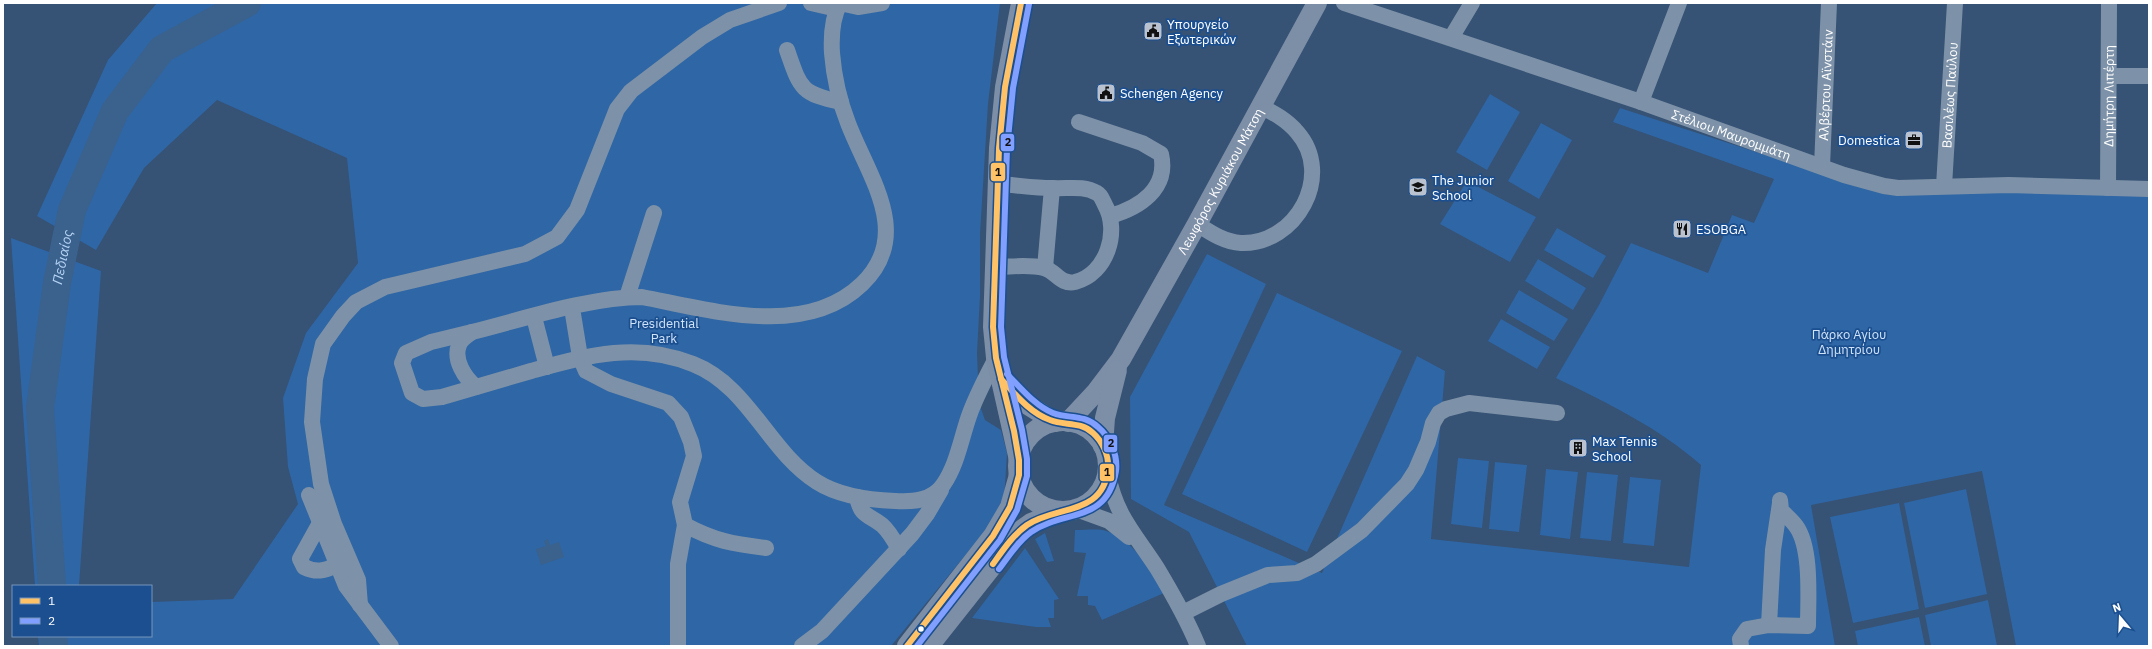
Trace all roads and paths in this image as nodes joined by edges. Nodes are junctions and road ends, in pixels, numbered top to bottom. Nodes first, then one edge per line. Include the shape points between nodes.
1 (779, 3) edge
2 (811, 3) edge
3 (882, 3) edge
4 (1021, 3) edge
5 (1317, 3) edge
6 (1344, 3) edge
7 (1472, 3) edge
8 (1679, 3) edge
9 (1829, 3) edge
10 (1955, 3) edge
11 (2110, 3) edge
12 (839, 5) edge
13 (1451, 38) junction
14 (787, 50) dead end
15 (2110, 76) junction
16 (2149, 76) edge
17 (840, 102) junction
18 (1641, 102) junction
19 (1260, 106) junction
20 (1079, 122) dead end
21 (1822, 166) junction
22 (998, 184) junction
23 (1944, 186) junction
24 (1052, 188) junction
25 (2108, 188) junction
26 (2149, 189) edge
27 (654, 213) dead end
28 (1110, 216) junction
29 (1197, 224) junction
30 (995, 267) junction
31 (1045, 268) junction
32 (626, 297) junction
33 (572, 308) junction
34 (534, 317) junction
35 (472, 332) junction
36 (580, 357) junction
37 (996, 358) junction
38 (1121, 358) junction
39 (547, 367) junction
40 (1001, 379) junction
41 (476, 387) junction
42 (1557, 412) dead end
43 (1062, 422) junction
44 (1103, 446) junction
45 (1019, 467) junction
46 (1108, 475) junction
47 (946, 481) junction
48 (309, 494) dead end
49 (857, 497) junction
50 (1068, 510) junction
51 (320, 523) junction
52 (685, 525) junction
53 (766, 548) dead end
54 (899, 548) junction
55 (1146, 553) junction
56 (336, 565) junction
57 (360, 605) junction
58 (1183, 613) junction
59 (1769, 625) junction
60 (391, 646) edge
61 (678, 646) edge
62 (802, 646) edge
63 (907, 646) edge
64 (929, 646) edge
65 (1198, 646) edge
66 (1741, 646) edge

1 - 57 street via 730,20 702,37 632,91 617,109 577,210 557,237 525,254 385,287 356,302 323,344 315,379 312,422 321,484 334,524 358,580
2 - 12 street via 822,7
3 - 12 street via 858,7
4 - 22 main road via 1005,87
5 - 19 main road, Λεωφόρος Κυριάκου Μάτση
6 - 13 street, Στέλιου Μαυρομμάτη
7 - 13 street
8 - 18 street
9 - 21 street, Αλβέρτου Αϊνστάιν
10 - 23 street, Βασιλέως Παύλου
11 - 15 street, Δημήτρη Λιπέρτη
12 - 17 street via 832,42
13 - 18 street, Στέλιου Μαυρομμάτη
14 - 17 street via 801,86 819,98
15 - 16 street
15 - 25 street, Δημήτρη Λιπέρτη
17 - 32 street via 877,187 886,220 881,255 875,268 857,289 837,302 817,309 792,315 766,317 735,315 642,297
18 - 21 street, Στέλιου Μαυρομμάτη
19 - 29 main road, Λεωφόρος Κυριάκου Μάτση
19 - 29 street via 1282,118 1298,133 1308,150 1312,169 1311,189 1304,208 1291,224 1259,241 1239,243 1216,237
20 - 28 street via 1142,143 1161,154 1164,166 1158,187 1140,204
21 - 23 street, Στέλιου Μαυρομμάτη via 1884,186
22 - 24 street
22 - 30 main road
23 - 25 street, Στέλιου Μαυρομμάτη
24 - 28 street via 1085,188 1099,193
24 - 31 street
25 - 26 street, Στέλιου Μαυρομμάτη
27 - 32 street
28 - 31 street via 1110,244 1101,265 1090,275 1075,282 1060,280
29 - 38 main road, Λεωφόρος Κυριάκου Μάτση
30 - 31 street
30 - 37 main road via 993,327
32 - 33 street
33 - 34 street
33 - 36 street
34 - 35 street
34 - 39 street
35 - 41 street via 459,345 458,352 465,376
35 - 41 street via 411,349 406,353 402,363 412,393 423,399
36 - 39 street
36 - 49 street via 608,352 662,355 693,364 713,374 734,392 801,470 818,483
36 - 52 street via 586,370 596,376 634,393 668,403 681,417 694,456 680,502
37 - 40 main road
37 - 47 street via 976,399
38 - 43 main road, Λεωφόρος Κυριάκου Μάτση via 1096,392
38 - 44 main road, Λεωφόρος Κυριάκου Μάτση via 1105,418
39 - 41 street
40 - 43 main road via 1028,406
40 - 45 main road
42 - 58 street via 1469,403 1446,409 1439,413 1433,423 1416,470 1362,530 1316,564 1297,573 1268,575
43 - 44 main road via 1085,427
43 - 45 main road via 1037,430 1029,437 1024,445
44 - 46 main road via 1108,461
45 - 50 main road via 1022,483 1031,497 1044,507
45 - 63 main road via 1010,507 993,536
46 - 50 main road via 1097,496
46 - 55 street via 1111,493 1118,509
47 - 49 street via 935,494 915,501 878,501
47 - 54 street via 927,514
48 - 51 street
49 - 54 street via 859,508 865,515 882,525
50 - 55 street via 1109,521
50 - 64 main road via 1031,522 1020,531
51 - 56 street
51 - 56 street via 300,559 304,567 312,571 325,571
52 - 53 street via 728,544
52 - 61 street via 678,564
54 - 62 street via 822,631
55 - 58 street
56 - 57 street via 346,586
57 - 60 street
58 - 65 street
59 - 59 street via 1773,550 1780,500 1781,510 1796,526 1805,553 1808,568 1808,626
59 - 66 street via 1747,629 1740,639

